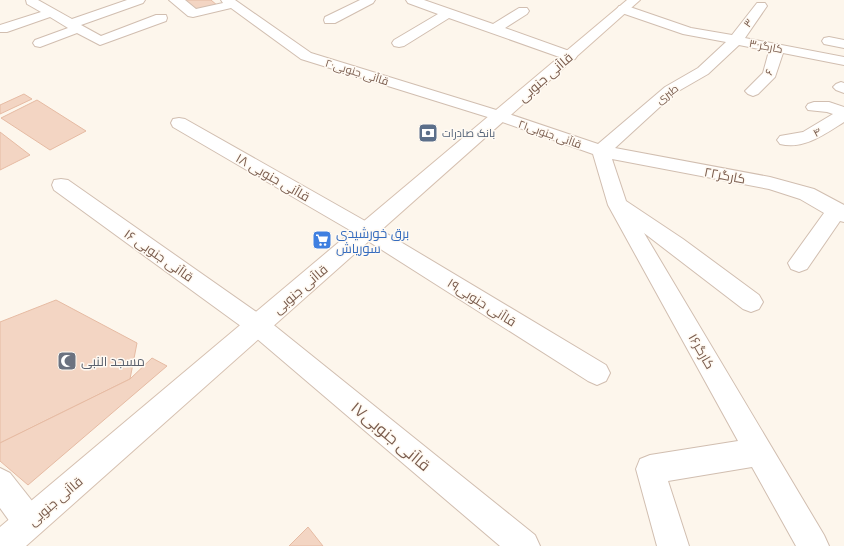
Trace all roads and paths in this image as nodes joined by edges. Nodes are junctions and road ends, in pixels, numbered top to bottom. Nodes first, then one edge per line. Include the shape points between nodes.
1 (35, 0) edge
2 (139, 0) edge
3 (176, 0) edge
4 (369, 0) edge
5 (412, 0) edge
6 (230, 2) edge
7 (629, 5) edge
8 (761, 6) dead end
9 (446, 9) junction
10 (523, 11) dead end
11 (51, 13) junction
12 (161, 18) dead end
13 (330, 20) dead end
14 (74, 26) junction
15 (2, 29) dead end
16 (495, 30) junction
17 (736, 40) junction
18 (829, 41) dead end
19 (40, 42) dead end
20 (399, 43) dead end
21 (844, 44) edge
22 (777, 48) junction
23 (570, 56) junction
24 (844, 60) edge
25 (753, 91) dead end
26 (814, 106) dead end
27 (844, 114) edge
28 (500, 116) junction
29 (179, 123) dead end
30 (786, 140) dead end
31 (601, 151) junction
32 (61, 185) dead end
33 (618, 204) junction
34 (840, 212) edge
35 (367, 231) junction
36 (799, 263) dead end
37 (751, 302) dead end
38 (258, 326) junction
39 (597, 373) dead end
40 (759, 452) junction
41 (0, 483) edge
42 (29, 522) junction
43 (2, 546) edge
44 (524, 546) edge
45 (673, 546) edge
46 (813, 546) edge

1 - 11 street via 32,1
2 - 14 street
3 - 6 street via 193,13
4 - 13 street
5 - 9 street
6 - 28 street, ۲۰قاآنی جنوبی via 306,56
7 - 17 street, کارگر۳۰ via 688,31
7 - 23 street, قاآنی جنوبی
8 - 17 street, ۳
9 - 16 street
9 - 20 street
10 - 16 street
11 - 14 street
11 - 15 street
12 - 14 street via 100,41
14 - 19 street
16 - 23 street
17 - 22 street, کارگر۳۰
17 - 31 street, طبری via 703,71 670,90
18 - 21 street
22 - 24 street, کارگر۳۰
22 - 25 street, ۶ via 770,74
23 - 28 street, قاآنی جنوبی
26 - 27 street via 829,107
27 - 30 street, ۴ via 807,137
28 - 31 street, قاآنی جنوبی۲۱
28 - 35 street, قاآنی جنوبی
29 - 35 street, قاآنی جنوبی ۱۸
31 - 33 street, کارگر۱۶
31 - 34 street, ۲۲کارگر via 770,183 807,194
32 - 38 street, قاآنی جنوبی ۱۶
33 - 37 street
33 - 40 street, کارگر۱۶
34 - 36 street
35 - 38 street, قاآنی جنوبی
35 - 39 street, قاآنی جنوبی۱۹
38 - 42 street, قاآنی جنوبی
38 - 44 street, قاآنی جنوبی۱۷
40 - 45 street via 650,470
40 - 46 street, کارگر۱۶
41 - 42 street
42 - 43 street, قاآنی جنوبی

